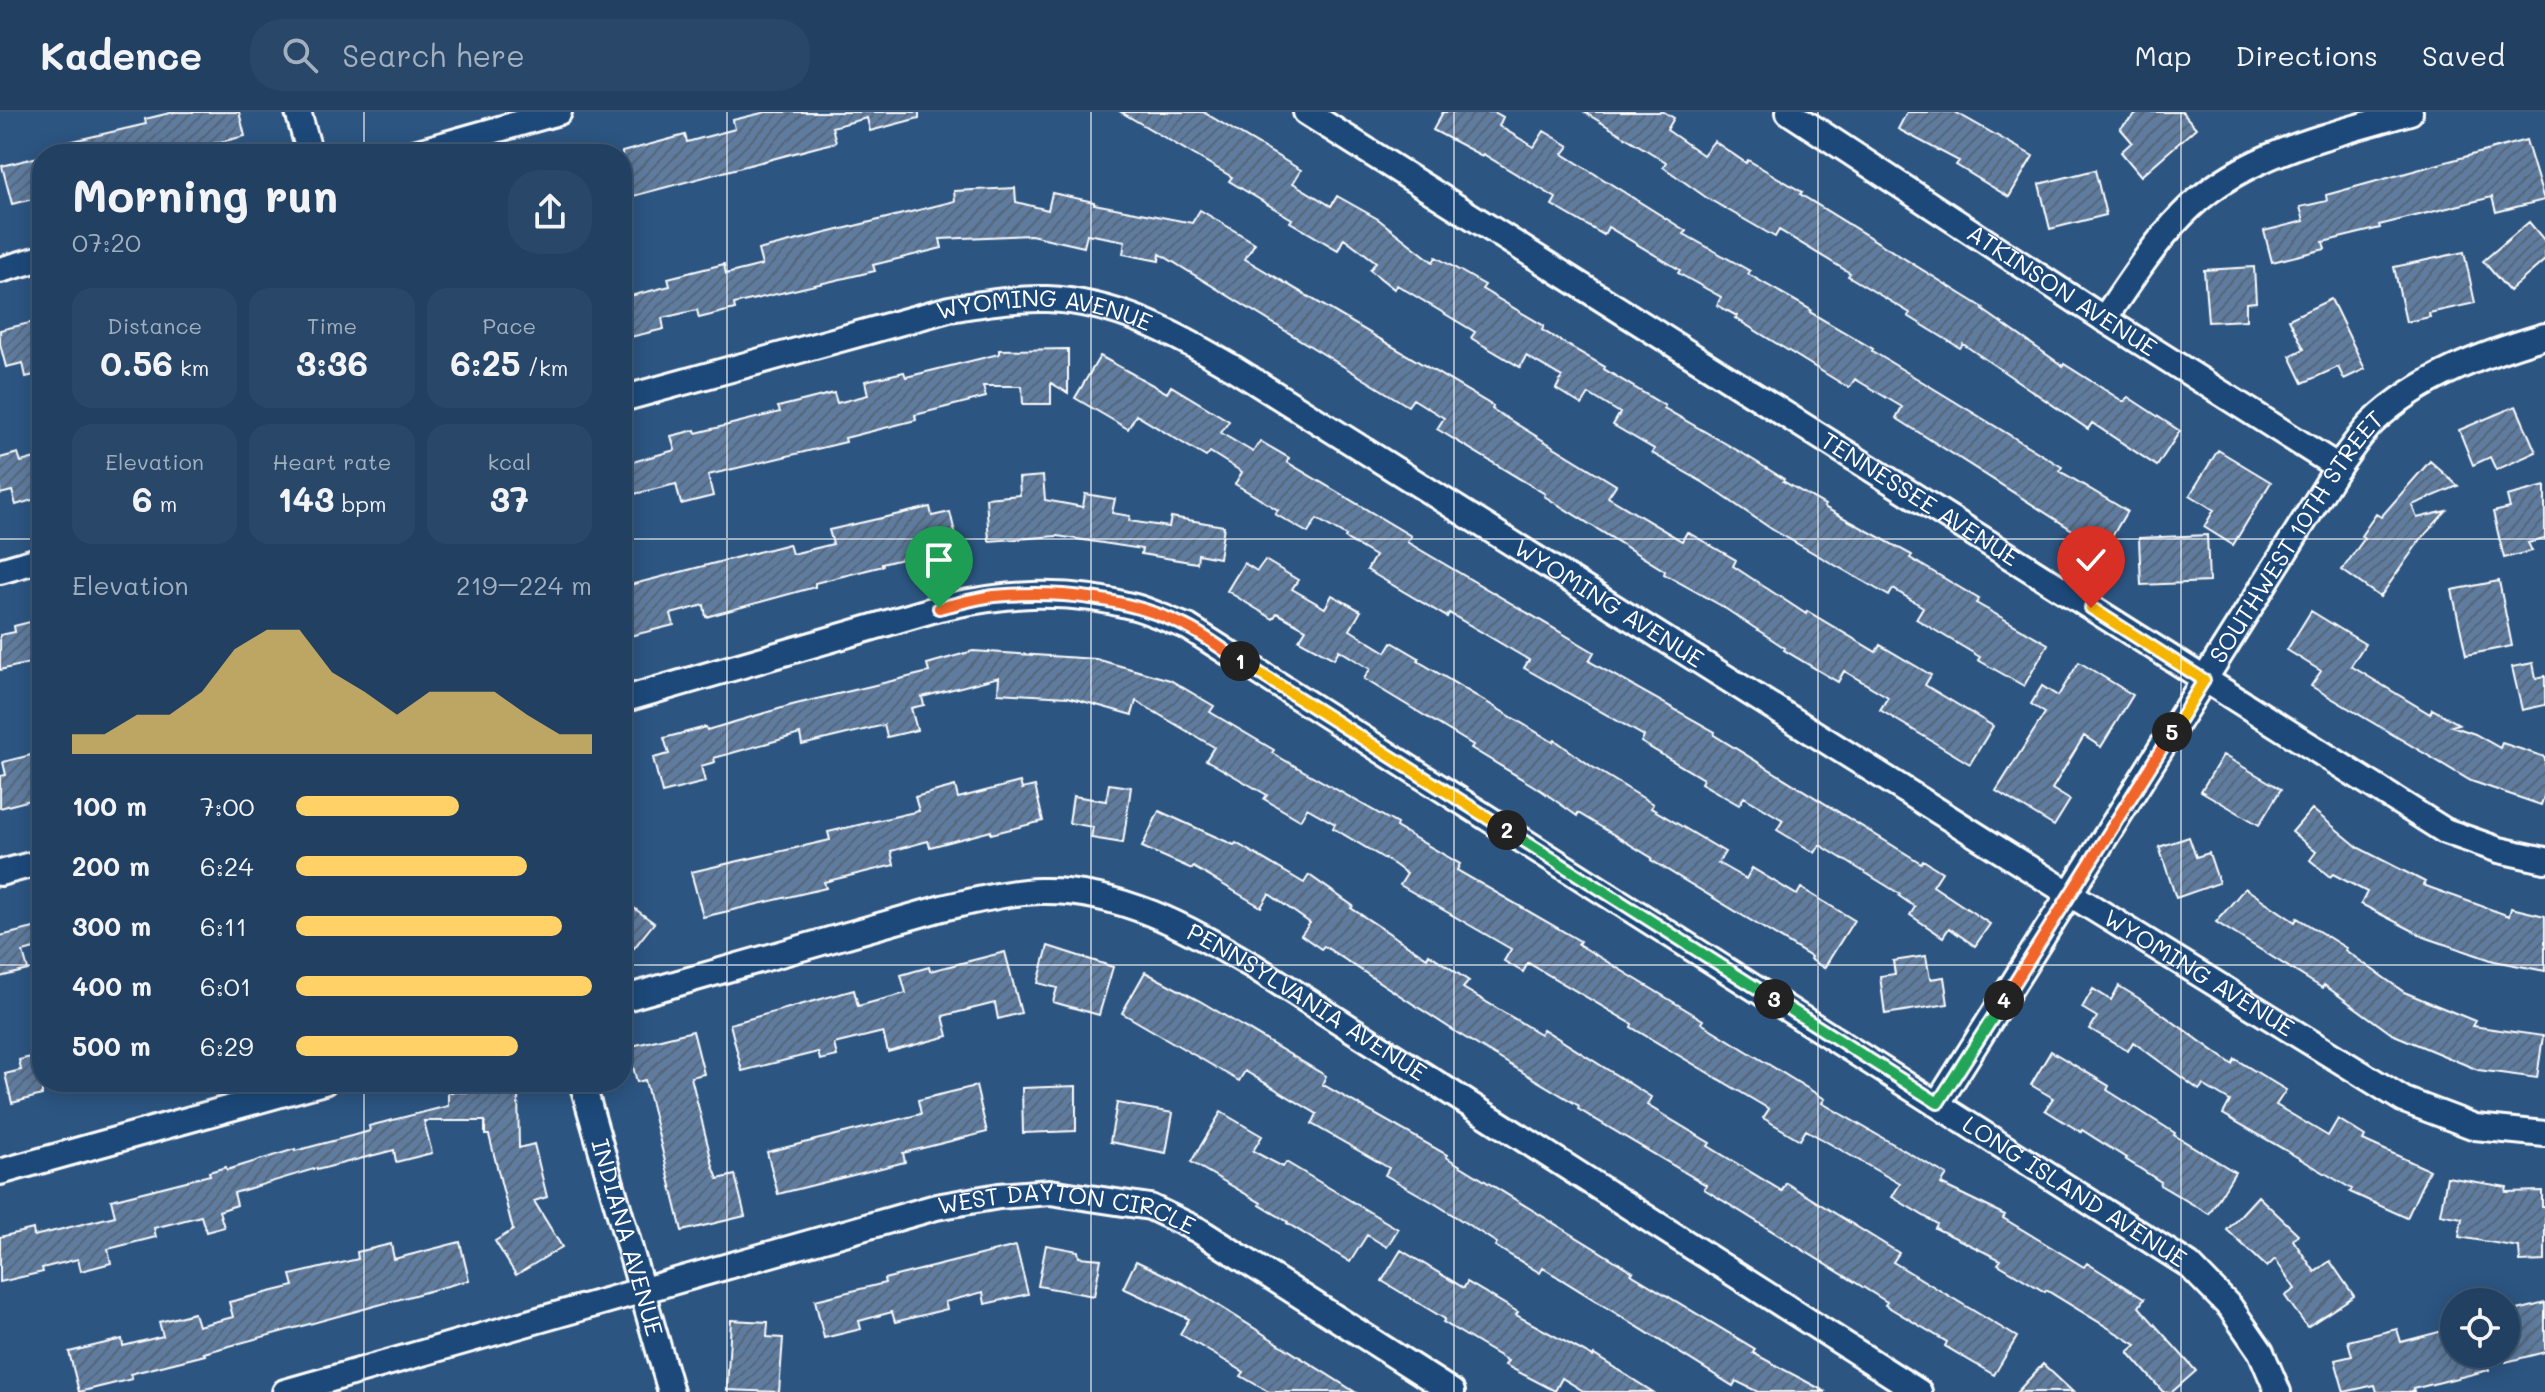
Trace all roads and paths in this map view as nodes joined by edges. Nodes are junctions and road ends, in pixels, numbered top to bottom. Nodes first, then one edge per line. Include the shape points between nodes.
1 (298, 112) edge
2 (559, 112) edge
3 (1306, 112) edge
4 (1789, 112) edge
5 (2410, 112) edge
6 (1820, 120) edge
7 (307, 144) edge
8 (446, 144) edge
9 (32, 261) edge
10 (0, 270) edge
11 (2104, 319) junction
12 (2545, 336) edge
13 (632, 396) edge
14 (2338, 467) junction
15 (32, 562) edge
16 (0, 571) edge
17 (2204, 680) junction
18 (632, 697) edge
19 (2545, 860) edge
20 (32, 865) edge
21 (0, 873) edge
22 (2071, 894) junction
23 (632, 996) edge
24 (288, 1092) edge
25 (585, 1092) edge
26 (1938, 1103) junction
27 (2545, 1134) edge
28 (0, 1172) edge
29 (643, 1291) junction
30 (285, 1392) edge
31 (671, 1392) edge
32 (1452, 1392) edge
33 (1919, 1392) edge
34 (2278, 1392) edge

1 - 7 street
2 - 8 street
3 - 17 street, TENNESSEE AVENUE
4 - 6 street, ATKINSON AVENUE
5 - 11 street via 2251,164 2183,214
6 - 11 street, ATKINSON AVENUE
9 - 10 street
11 - 14 street, ATKINSON AVENUE
12 - 14 street, SOUTHWEST 10TH STREET via 2476,358 2397,400
13 - 22 street, WYOMING AVENUE via 949,309 1046,299 1142,319 1235,369
14 - 17 street, SOUTHWEST 10TH STREET
15 - 16 street
17 - 19 street, TENNESSEE AVENUE via 2445,831
17 - 22 street, SOUTHWEST 10TH STREET
18 - 26 street, LONG ISLAND AVENUE via 991,596 1039,593 1135,607 1188,627
20 - 21 street
22 - 26 street, SOUTHWEST 10TH STREET
22 - 27 street, WYOMING AVENUE via 2404,1100 2475,1127
23 - 33 street, PENNSYLVANIA AVENUE via 996,896 1041,891 1097,896 1151,912 1253,966
24 - 28 street
25 - 29 street, INDIANA AVENUE
26 - 34 street, LONG ISLAND AVENUE via 2189,1265 2230,1307 2261,1352
29 - 30 street, WEST DAYTON CIRCLE
29 - 31 street, INDIANA AVENUE
29 - 32 street, WEST DAYTON CIRCLE via 936,1207 1050,1192 1150,1207 1198,1230

